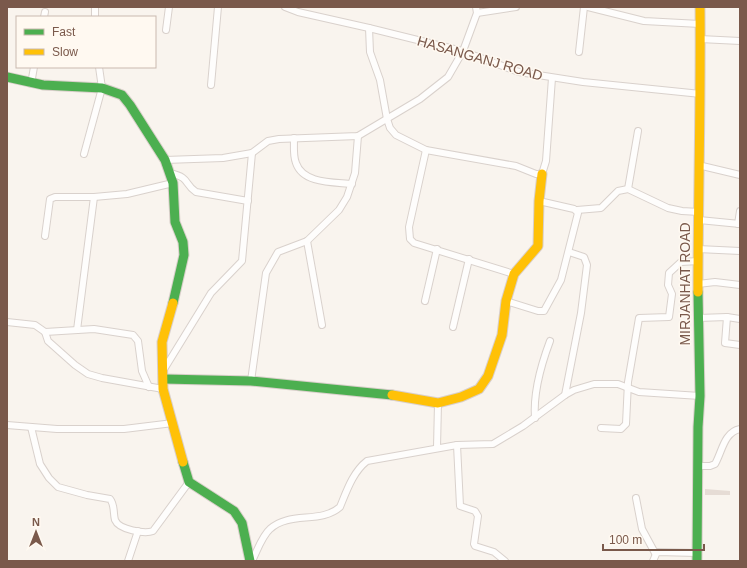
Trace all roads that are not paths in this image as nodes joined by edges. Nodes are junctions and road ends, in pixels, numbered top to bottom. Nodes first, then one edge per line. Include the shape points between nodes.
1 (169, 7) edge
2 (218, 7) edge
3 (286, 7) edge
4 (516, 7) edge
5 (584, 7) edge
6 (588, 7) edge
7 (700, 7) edge
8 (476, 10) edge
9 (700, 24) junction
10 (369, 28) junction
11 (166, 30) dead end
12 (700, 38) junction
13 (740, 40) edge
14 (462, 51) junction
15 (579, 52) dead end
16 (34, 68) edge
17 (99, 68) edge
18 (7, 77) edge
19 (552, 78) junction
20 (31, 84) junction
21 (211, 84) dead end
22 (102, 88) junction
23 (701, 94) junction
24 (386, 118) junction
25 (638, 131) dead end
26 (358, 136) junction
27 (294, 138) junction
28 (426, 150) junction
29 (252, 153) junction
30 (84, 154) dead end
31 (165, 160) junction
32 (698, 165) junction
33 (170, 173) junction
34 (542, 174) junction
35 (740, 176) edge
36 (173, 183) junction
37 (352, 184) junction
38 (628, 189) junction
39 (94, 198) junction
40 (248, 201) junction
41 (539, 201) junction
42 (577, 210) junction
43 (740, 211) edge
44 (699, 216) junction
45 (739, 224) edge
46 (45, 236) dead end
47 (307, 241) junction
48 (698, 248) junction
49 (437, 249) junction
50 (740, 251) edge
51 (569, 252) junction
52 (469, 259) junction
53 (699, 261) junction
54 (514, 274) junction
55 (698, 284) junction
56 (740, 285) edge
57 (426, 301) dead end
58 (506, 301) junction
59 (727, 316) junction
60 (698, 318) junction
61 (740, 319) edge
62 (7, 322) edge
63 (322, 325) dead end
64 (453, 327) dead end
65 (77, 330) junction
66 (45, 332) junction
67 (550, 341) dead end
68 (740, 345) edge
69 (164, 375) junction
70 (251, 382) junction
71 (148, 387) junction
72 (628, 388) junction
73 (163, 389) junction
74 (565, 395) junction
75 (700, 396) junction
76 (438, 403) junction
77 (536, 418) junction
78 (173, 423) junction
79 (7, 425) edge
80 (31, 427) junction
81 (601, 428) dead end
82 (740, 429) edge
83 (457, 445) junction
84 (437, 448) junction
85 (698, 466) junction
86 (189, 482) junction
87 (636, 498) dead end
88 (138, 531) junction
89 (655, 553) junction
90 (697, 557) edge
91 (128, 561) edge
92 (251, 561) edge
93 (505, 561) edge
94 (653, 561) edge

1 - 11 street
2 - 21 street
3 - 10 street, HASANGANJ ROAD
4 - 8 street
5 - 15 street
6 - 9 street via 644,21
7 - 9 street, MIRJANHAT ROAD
8 - 14 street
9 - 12 street, MIRJANHAT ROAD
10 - 14 street, HASANGANJ ROAD
10 - 24 street via 370,52 380,80
12 - 13 street
12 - 23 street, MIRJANHAT ROAD
14 - 19 street, HASANGANJ ROAD via 520,72
14 - 24 street via 448,77 420,99
16 - 20 street
17 - 22 street
18 - 20 street
19 - 23 street, HASANGANJ ROAD
19 - 34 street via 546,161
20 - 22 street
22 - 30 street
22 - 31 street via 122,95
23 - 32 street, MIRJANHAT ROAD
24 - 26 street
24 - 28 street via 396,135
25 - 38 street
26 - 27 street
26 - 37 street
27 - 29 street via 268,141
27 - 37 street via 295,160 302,173 317,180
28 - 34 street via 516,166
28 - 49 street via 409,234 414,243
29 - 31 street via 223,158
29 - 40 street
31 - 33 street
32 - 35 street
32 - 44 street, MIRJANHAT ROAD
33 - 36 street
33 - 40 street via 185,178 196,192
34 - 41 street
36 - 39 street via 126,194
36 - 69 street via 175,222 183,242 184,255 162,342
37 - 47 street via 340,210
38 - 42 street via 618,191 601,208
38 - 44 street via 668,208
39 - 46 street via 50,198
39 - 65 street
40 - 69 street via 242,260 211,292
41 - 42 street
41 - 54 street via 538,246
42 - 51 street
43 - 45 street
44 - 45 street
44 - 48 street, MIRJANHAT ROAD
47 - 63 street
47 - 70 street via 278,252 266,273
48 - 50 street
48 - 53 street, MIRJANHAT ROAD
49 - 52 street
49 - 57 street
51 - 58 street via 561,280 544,311 538,312
51 - 74 street via 584,257 587,265 581,313
52 - 54 street
52 - 64 street
53 - 55 street, MIRJANHAT ROAD
53 - 72 street via 681,262 669,272 668,285 672,294 669,317 640,318
54 - 58 street
55 - 56 street via 715,282
55 - 60 street, MIRJANHAT ROAD
58 - 76 street via 502,335 485,382 479,389
59 - 60 street
59 - 61 street
59 - 68 street via 725,343
60 - 75 street, MIRJANHAT ROAD
62 - 66 street via 35,325
65 - 66 street
65 - 71 street via 94,329 133,335 138,341 142,371
66 - 71 street via 48,341 88,374
67 - 77 street via 540,372 535,403
69 - 70 street
69 - 73 street
70 - 76 street via 400,396
71 - 73 street
72 - 74 street via 618,384 601,383
72 - 75 street via 639,392
72 - 81 street via 627,420 624,427
73 - 78 street
74 - 77 street
75 - 85 street, MIRJANHAT ROAD
76 - 84 street
77 - 83 street via 493,444
78 - 80 street via 124,429
78 - 86 street
79 - 80 street
80 - 88 street via 40,464 58,487 110,499 118,525
82 - 85 street via 728,436 715,464
83 - 84 street
83 - 93 street via 460,506 475,511 478,516 474,544 494,552
84 - 92 street via 367,461 360,466 340,507 331,513 285,521 270,528
85 - 90 street, MIRJANHAT ROAD
86 - 88 street via 153,531
86 - 92 street via 234,511 240,518
87 - 89 street via 642,529
88 - 91 street
89 - 90 street
89 - 94 street

